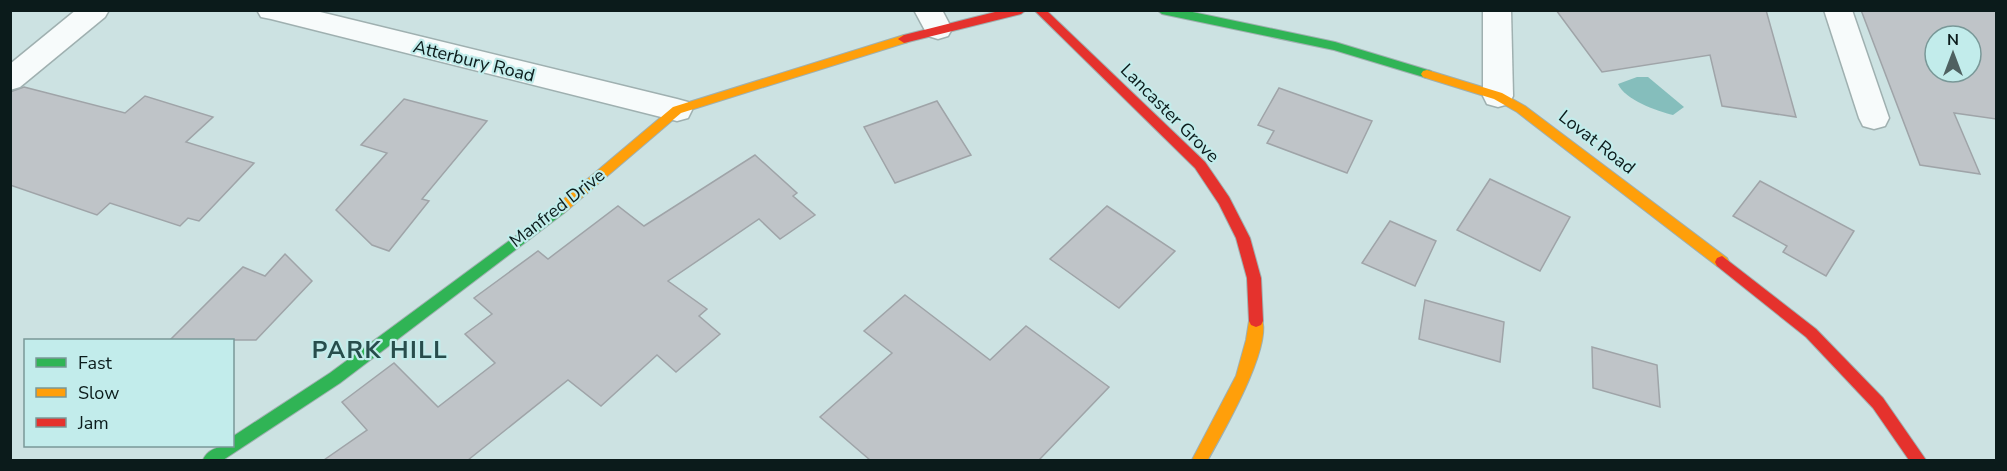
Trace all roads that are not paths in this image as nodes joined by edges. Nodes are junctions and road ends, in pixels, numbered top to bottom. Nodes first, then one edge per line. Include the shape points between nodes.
1 (95, 10) edge
2 (271, 10) edge
3 (1021, 10) edge
4 (1039, 10) edge
5 (1162, 10) edge
6 (1497, 10) edge
7 (1838, 10) edge
8 (933, 20) edge
9 (10, 80) edge
10 (1498, 96) junction
11 (677, 110) junction
12 (1874, 118) dead end
13 (234, 445) edge
14 (231, 447) edge
15 (211, 460) edge
16 (1200, 460) edge
17 (1918, 460) edge

1 - 9 street
2 - 11 street, Atterbury Road
3 - 8 street, Manfred Drive
4 - 16 street, Lancaster Grove via 1200,165 1225,201 1249,250 1256,278 1254,350 1239,390
5 - 10 street, Lovat Road via 1335,46
6 - 10 street
7 - 12 street
8 - 11 street, Manfred Drive
10 - 17 street, Lovat Road via 1553,130 1811,333 1878,403
11 - 13 street, Manfred Drive via 573,198 335,378
14 - 15 street, Manfred Drive

